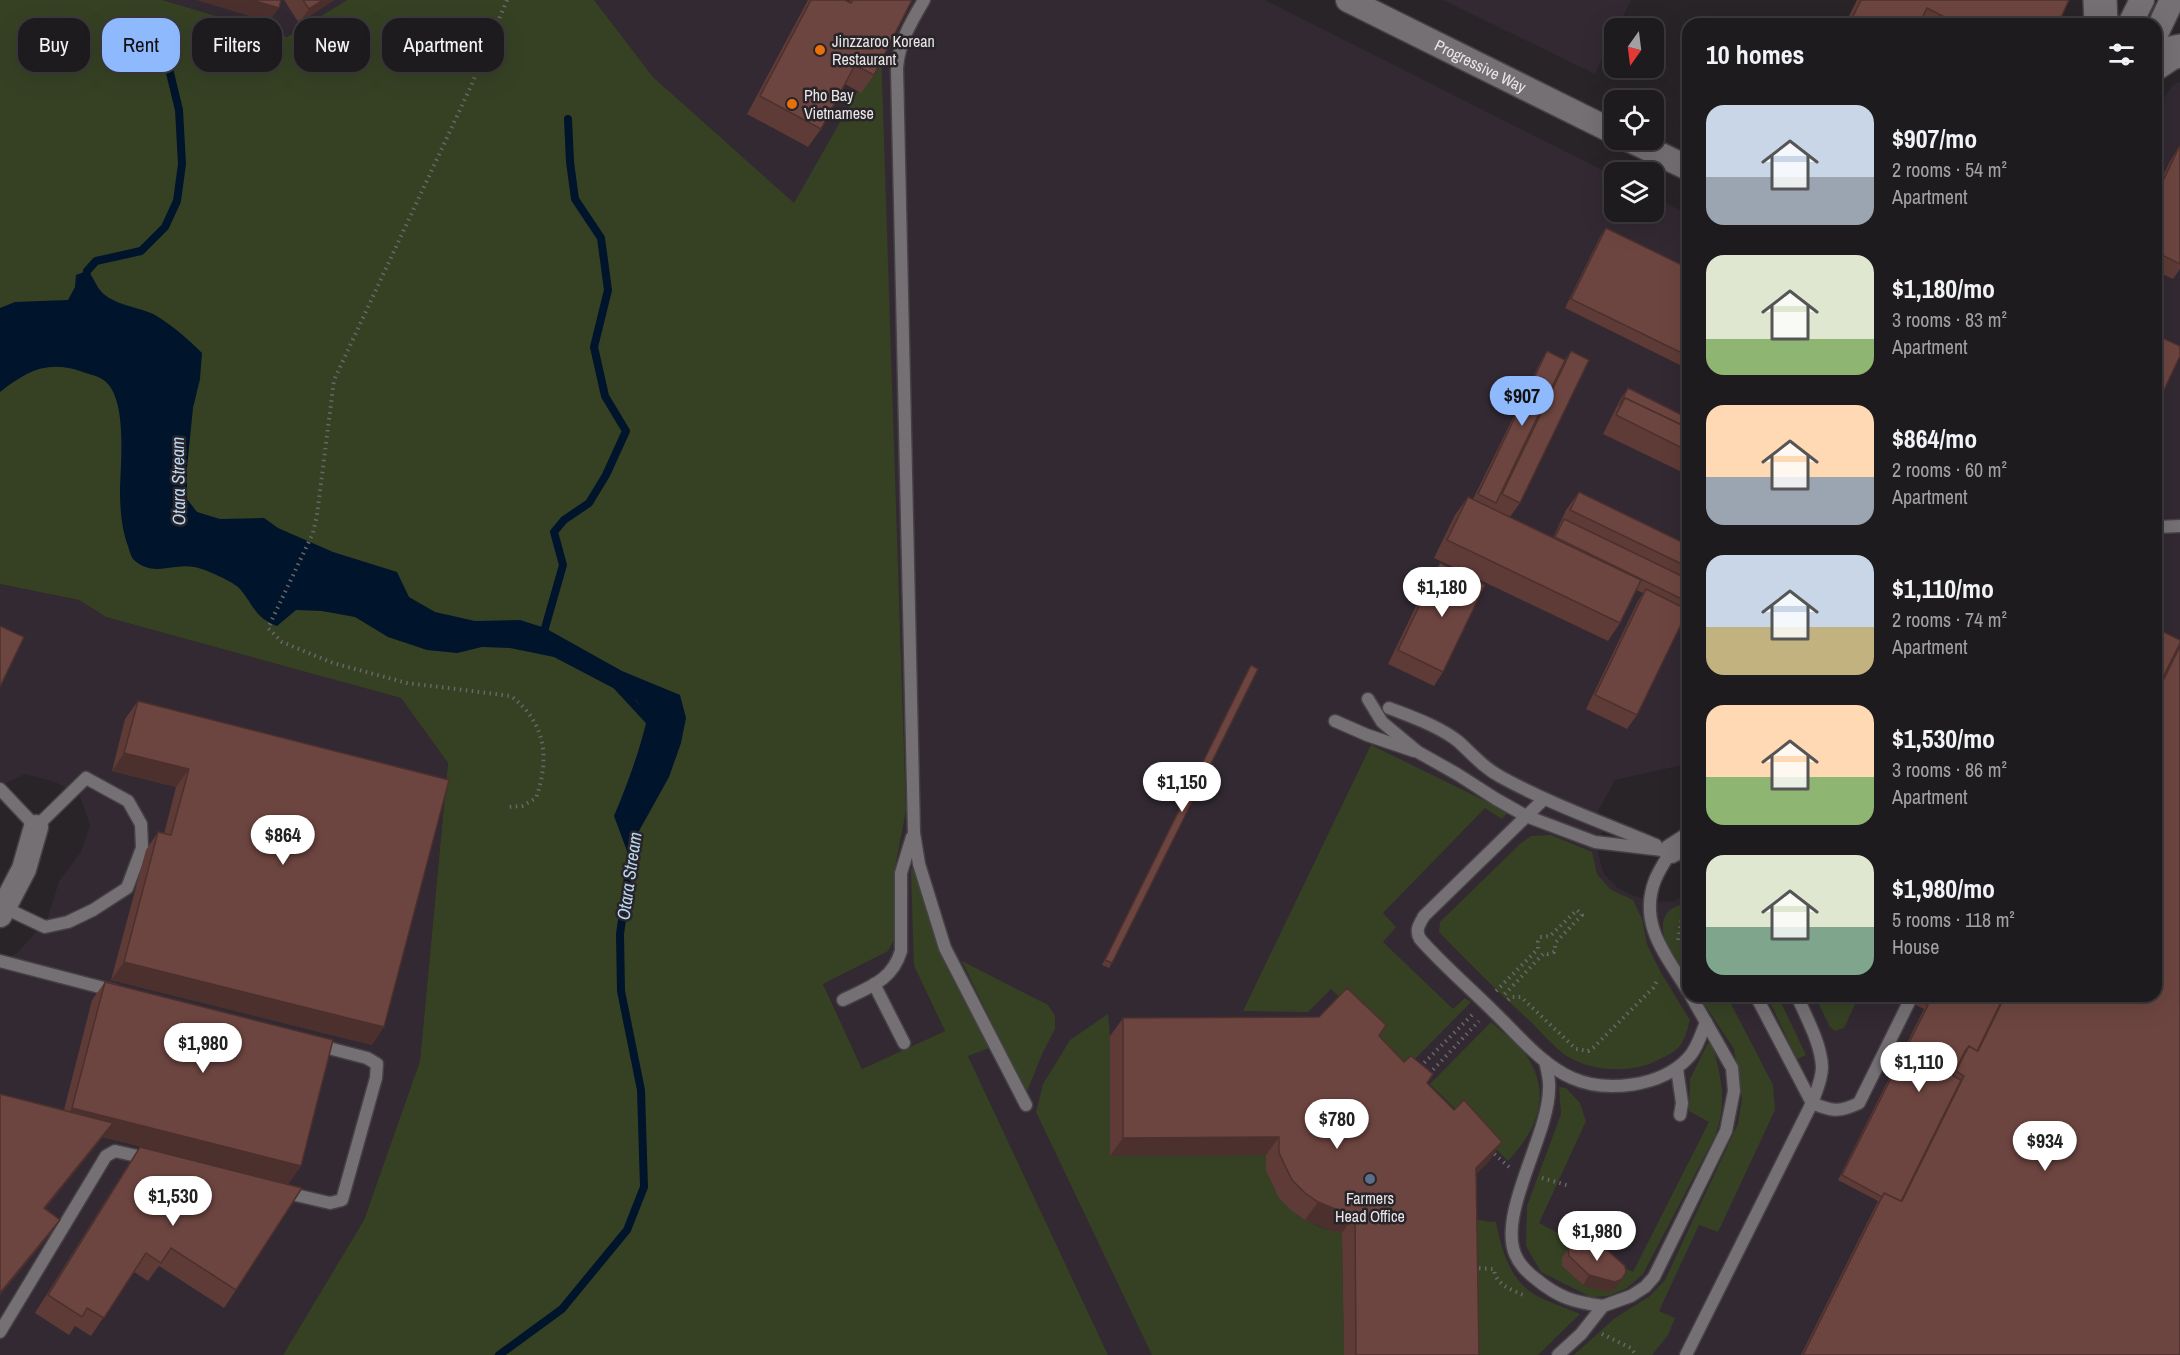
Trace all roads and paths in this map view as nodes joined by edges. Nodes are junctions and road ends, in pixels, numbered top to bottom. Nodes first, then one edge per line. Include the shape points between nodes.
1 (507, 0) edge
2 (924, 0) edge
3 (1348, 0) edge
4 (2100, 0) edge
5 (2142, 0) edge
6 (2172, 0) edge
7 (2101, 18) edge
8 (2133, 18) edge
9 (2162, 21) edge
10 (2180, 51) edge
11 (2162, 59) edge
12 (1604, 127) edge
13 (1651, 150) edge
14 (1682, 165) edge
15 (2180, 526) edge
16 (2162, 528) edge
17 (1368, 699) dead end
18 (1389, 708) dead end
19 (1335, 721) dead end
20 (1418, 752) junction
21 (0, 789) edge
22 (1544, 799) junction
23 (508, 807) dead end
24 (1526, 816) junction
25 (36, 827) junction
26 (914, 832) junction
27 (1681, 849) edge
28 (3, 911) edge
29 (1682, 922) edge
30 (0, 961) edge
31 (1669, 961) junction
32 (1682, 982) edge
33 (874, 984) junction
34 (128, 995) edge
35 (843, 1000) dead end
36 (1694, 1002) edge
37 (1759, 1002) edge
38 (1800, 1002) edge
39 (1908, 1002) edge
40 (1495, 1013) junction
41 (1706, 1022) junction
42 (310, 1043) edge
43 (904, 1043) dead end
44 (1545, 1061) junction
45 (1677, 1069) junction
46 (1812, 1103) junction
47 (1026, 1105) dead end
48 (1680, 1115) dead end
49 (1489, 1149) edge
50 (160, 1162) edge
51 (1526, 1173) junction
52 (1570, 1186) dead end
53 (273, 1189) edge
54 (1603, 1306) junction
55 (0, 1332) edge
56 (1558, 1355) edge
57 (1686, 1355) edge

1 - 23 path via 334,380 313,533 267,628 282,642 333,663 407,683 511,696 524,706 538,727 544,755 543,778 536,798 522,806
2 - 26 lane via 898,52 897,68
3 - 12 street, Progressive Way
4 - 7 main road
5 - 8 street
6 - 9 street
10 - 11 main road
13 - 14 street
15 - 16 lane
17 - 20 lane via 1382,722
18 - 22 lane via 1441,730 1486,769
19 - 20 lane
20 - 24 lane
21 - 25 lane
22 - 24 lane
22 - 27 lane
24 - 27 lane via 1595,842
24 - 40 lane via 1424,916 1417,933
25 - 28 street via 24,869
25 - 28 lane via 86,778 128,801 141,824 142,848 127,888 68,922 45,927
26 - 33 lane via 901,873 901,951 891,973
26 - 47 lane via 919,864 945,948
27 - 31 lane via 1655,881 1649,907 1653,934
29 - 31 path via 1680,938
30 - 34 lane
31 - 32 lane
31 - 40 path via 1653,988 1588,1051 1576,1048 1521,997 1511,997
33 - 35 lane
33 - 43 lane
36 - 41 lane
37 - 46 lane
38 - 46 lane via 1822,1066
39 - 46 lane via 1859,1103 1845,1110 1829,1110
40 - 44 lane
41 - 45 lane via 1689,1057
41 - 54 lane via 1732,1068 1734,1090 1726,1131 1654,1277 1631,1296
42 - 53 lane via 367,1058 377,1064 376,1078 342,1200 330,1203
44 - 45 lane via 1570,1078 1596,1086 1624,1085
44 - 51 lane via 1550,1088 1546,1113
45 - 48 lane
46 - 57 lane
49 - 51 path via 1506,1166
50 - 55 lane via 115,1151 106,1156
51 - 52 path
51 - 54 lane via 1512,1234 1515,1254 1546,1287 1574,1302
54 - 56 lane

